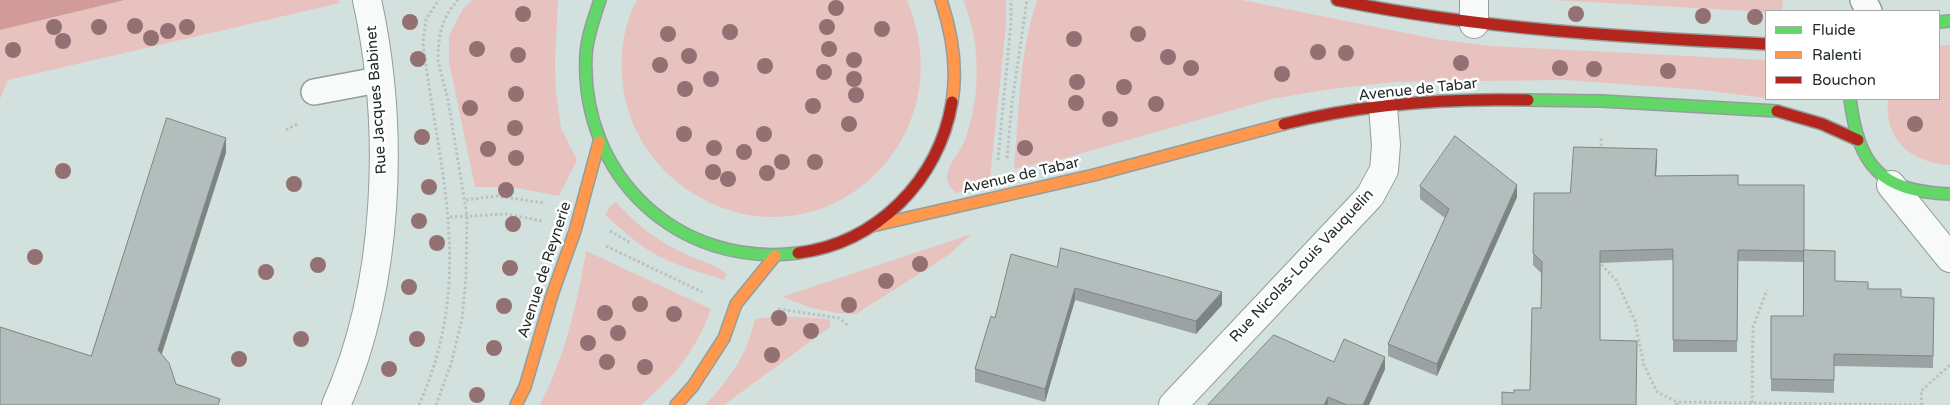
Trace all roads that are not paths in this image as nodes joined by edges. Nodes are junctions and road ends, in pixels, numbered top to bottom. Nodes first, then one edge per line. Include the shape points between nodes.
1 (367, 0) edge
2 (600, 0) edge
3 (941, 0) edge
4 (1337, 0) edge
5 (1474, 12) edge
6 (1765, 44) edge
7 (378, 80) junction
8 (314, 92) dead end
9 (1850, 100) edge
10 (1383, 107) junction
11 (1858, 140) junction
12 (599, 142) junction
13 (1891, 185) junction
14 (1950, 194) edge
15 (872, 226) junction
16 (775, 256) junction
17 (1950, 258) edge
18 (336, 405) edge
19 (516, 405) edge
20 (676, 405) edge
21 (1172, 405) edge

1 - 7 street, Rue Jacques Babinet
2 - 12 main road via 590,27 586,55 590,116
3 - 15 main road via 951,31 956,79 947,127 932,163 916,187 896,209
4 - 5 main road
5 - 6 main road via 1618,36
7 - 8 lane
7 - 18 street, Rue Jacques Babinet via 384,158 378,261 359,340
9 - 11 main road
10 - 11 main road, Avenue de Tabar via 1479,99 1777,111 1822,124
10 - 15 main road, Avenue de Tabar via 1297,121 1094,175
10 - 21 street, Rue Nicolas-Louis Vauquelin via 1384,170 1370,196
11 - 13 main road via 1865,156
12 - 16 main road via 615,172 659,219 687,237 718,249
12 - 19 main road, Avenue de Reynerie via 575,232 552,295 526,387
13 - 14 main road
13 - 17 street
15 - 16 main road via 826,248
16 - 20 main road via 736,304 724,338 693,386

